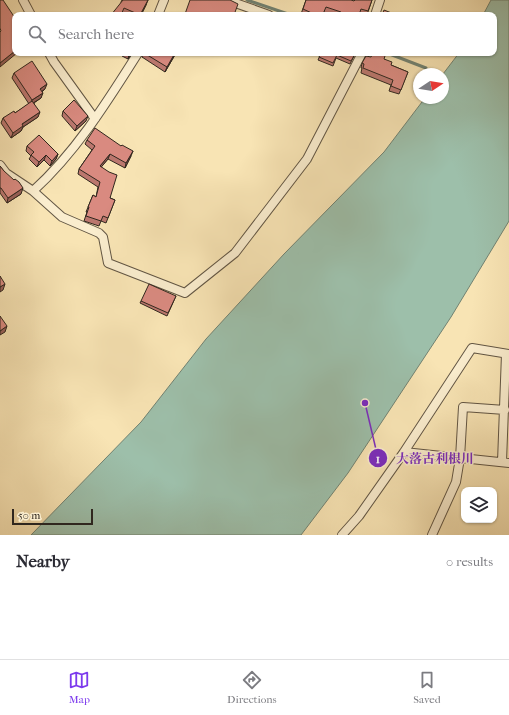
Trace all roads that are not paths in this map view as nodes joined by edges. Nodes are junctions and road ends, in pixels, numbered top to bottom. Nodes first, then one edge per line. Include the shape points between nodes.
1 (23, 0) edge
2 (164, 0) edge
3 (227, 0) edge
4 (380, 0) edge
5 (29, 12) edge
6 (159, 12) edge
7 (261, 12) edge
8 (376, 12) edge
9 (51, 56) edge
10 (136, 56) edge
11 (360, 56) edge
12 (95, 119) junction
13 (0, 164) edge
14 (33, 191) junction
15 (508, 354) edge
16 (505, 410) junction
17 (404, 452) junction
18 (460, 458) junction
19 (506, 462) edge
20 (342, 535) edge
21 (432, 535) edge

1 - 5 street
2 - 6 street
3 - 7 street
4 - 8 street
9 - 12 street
10 - 12 street
11 - 14 street via 307,159 235,253 185,294 108,263 103,237 99,233 62,217
12 - 14 street via 52,174
13 - 14 street via 6,173
15 - 16 street
15 - 17 street via 472,348
16 - 18 street via 463,407
16 - 19 street
17 - 18 street
17 - 20 street via 359,516
18 - 19 street
18 - 21 street via 456,482

